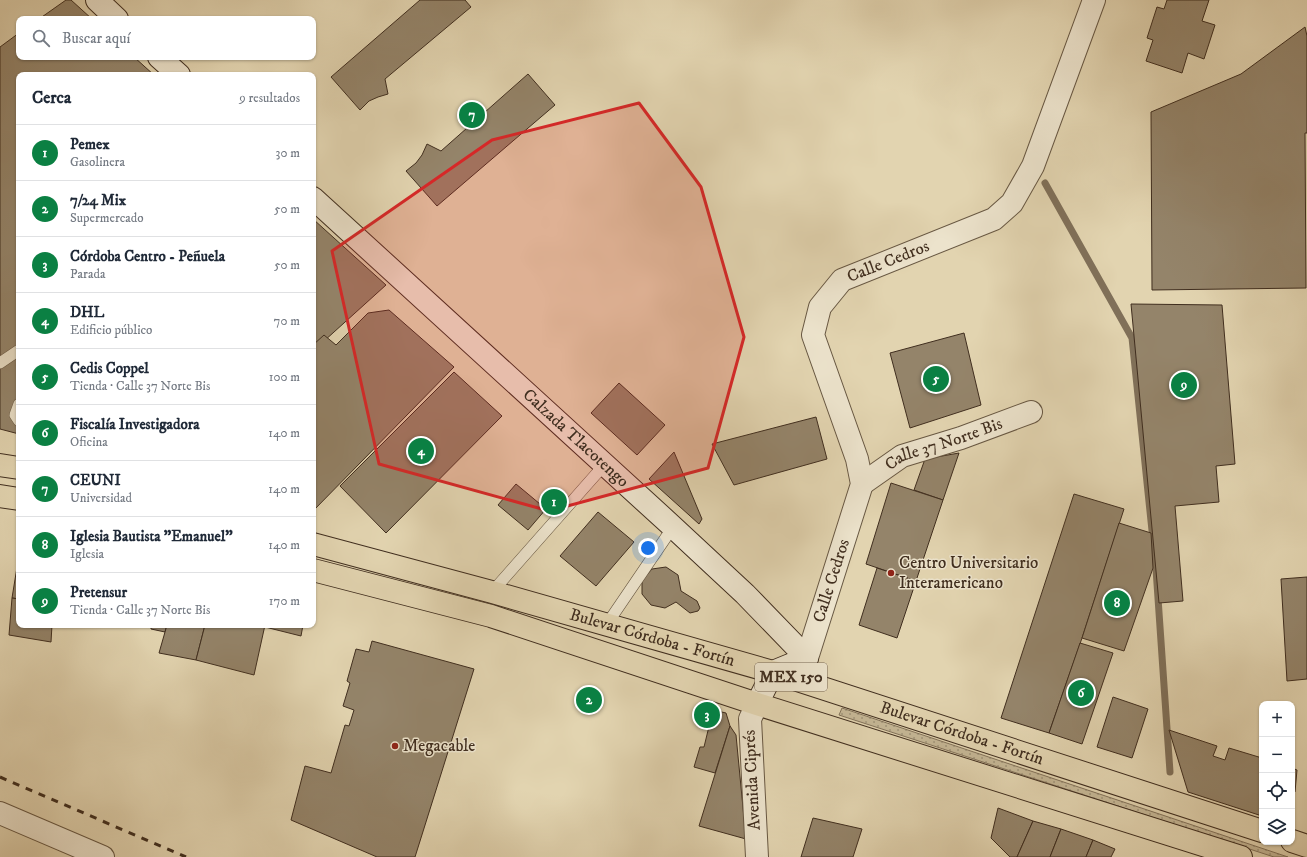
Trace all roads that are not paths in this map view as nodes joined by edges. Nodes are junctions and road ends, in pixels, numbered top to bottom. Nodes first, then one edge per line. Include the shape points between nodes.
1 (97, 0) edge
2 (1094, 0) edge
3 (114, 16) edge
4 (162, 60) edge
5 (176, 72) edge
6 (316, 201) edge
7 (16, 352) edge
8 (0, 363) edge
9 (1031, 412) dead end
10 (605, 464) junction
11 (0, 465) edge
12 (16, 468) edge
13 (862, 484) junction
14 (0, 496) edge
15 (16, 499) edge
16 (673, 527) junction
17 (316, 545) edge
18 (316, 571) edge
19 (492, 592) junction
20 (607, 624) junction
21 (807, 658) junction
22 (774, 672) junction
23 (757, 704) junction
24 (0, 813) edge
25 (1259, 830) edge
26 (1295, 842) edge
27 (1307, 846) edge
28 (103, 857) edge
29 (757, 857) edge
30 (1241, 857) edge

1 - 3 street
2 - 13 street, Calle Cedros via 1033,166 1012,203 994,219 842,280 820,307 813,335 856,459
4 - 5 street
6 - 10 street, Calzada Tlacotengo
7 - 8 lane
9 - 13 street, Calle 37 Norte Bis via 961,438 902,456
10 - 16 street, Calzada Tlacotengo
10 - 19 lane
11 - 12 main road
13 - 21 street, Calle Cedros
14 - 15 main road
16 - 20 lane
16 - 21 street, Calzada Tlacotengo via 745,594
17 - 19 main road, Bulevar Córdoba - Fortín / MEX 150
18 - 23 main road, Bulevar Córdoba - Fortín / MEX 150 via 491,616
19 - 20 main road, Bulevar Córdoba - Fortín / MEX 150
20 - 22 main road, Bulevar Córdoba - Fortín / MEX 150
21 - 22 street
22 - 23 street, Avenida Ciprés
22 - 25 main road, Bulevar Córdoba - Fortín / MEX 150
23 - 29 street, Avenida Ciprés via 750,718
23 - 30 main road, Bulevar Córdoba - Fortín / MEX 150
24 - 28 street
26 - 27 main road

